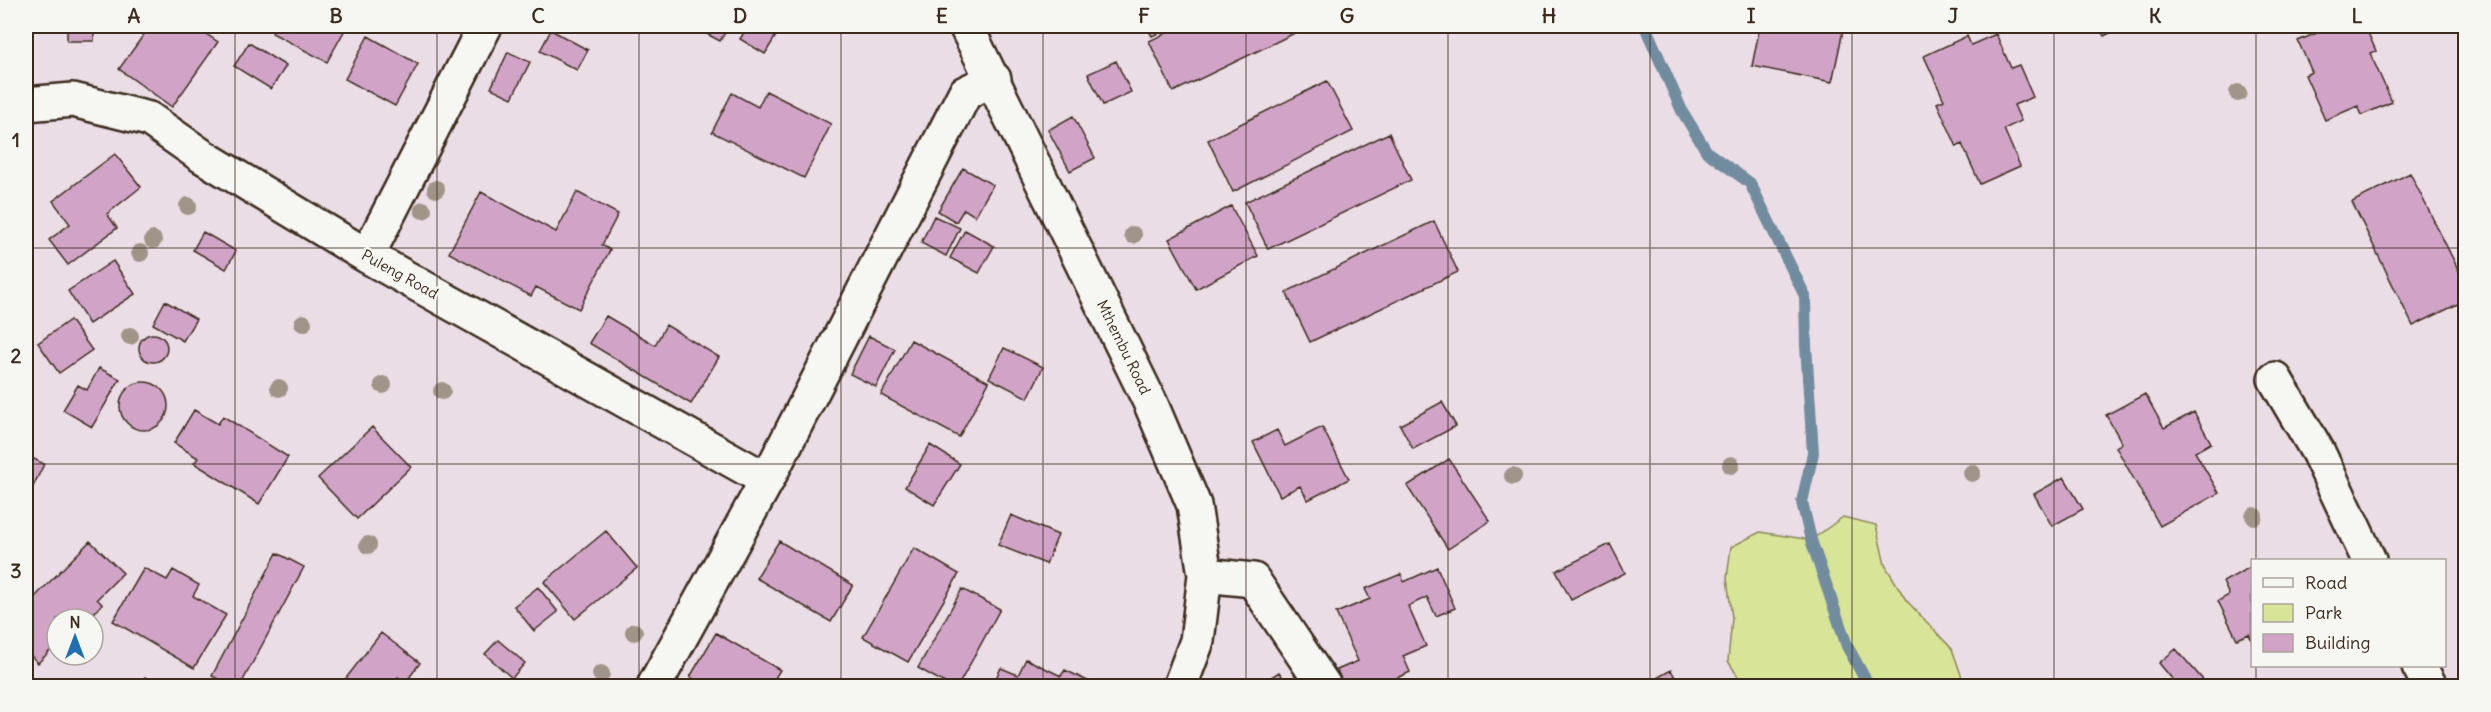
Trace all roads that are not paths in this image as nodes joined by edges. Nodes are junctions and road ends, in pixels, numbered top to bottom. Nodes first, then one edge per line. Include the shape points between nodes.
1 (485, 26) edge
2 (973, 28) edge
3 (994, 80) junction
4 (26, 104) edge
5 (367, 256) junction
6 (2275, 379) dead end
7 (767, 480) junction
8 (2368, 559) edge
9 (1205, 575) junction
10 (2420, 667) edge
11 (654, 687) edge
12 (1180, 687) edge
13 (1324, 687) edge
14 (2430, 687) edge

1 - 5 street
2 - 3 street, Mthembu Road
3 - 7 street via 965,93
3 - 9 street, Mthembu Road via 1163,433 1194,506
4 - 5 street, Puleng Road via 73,100 149,119 202,156
5 - 7 street, Puleng Road
6 - 8 street via 2318,452
7 - 11 street
9 - 12 street, Mthembu Road via 1197,640
9 - 13 street via 1253,580
10 - 14 street

